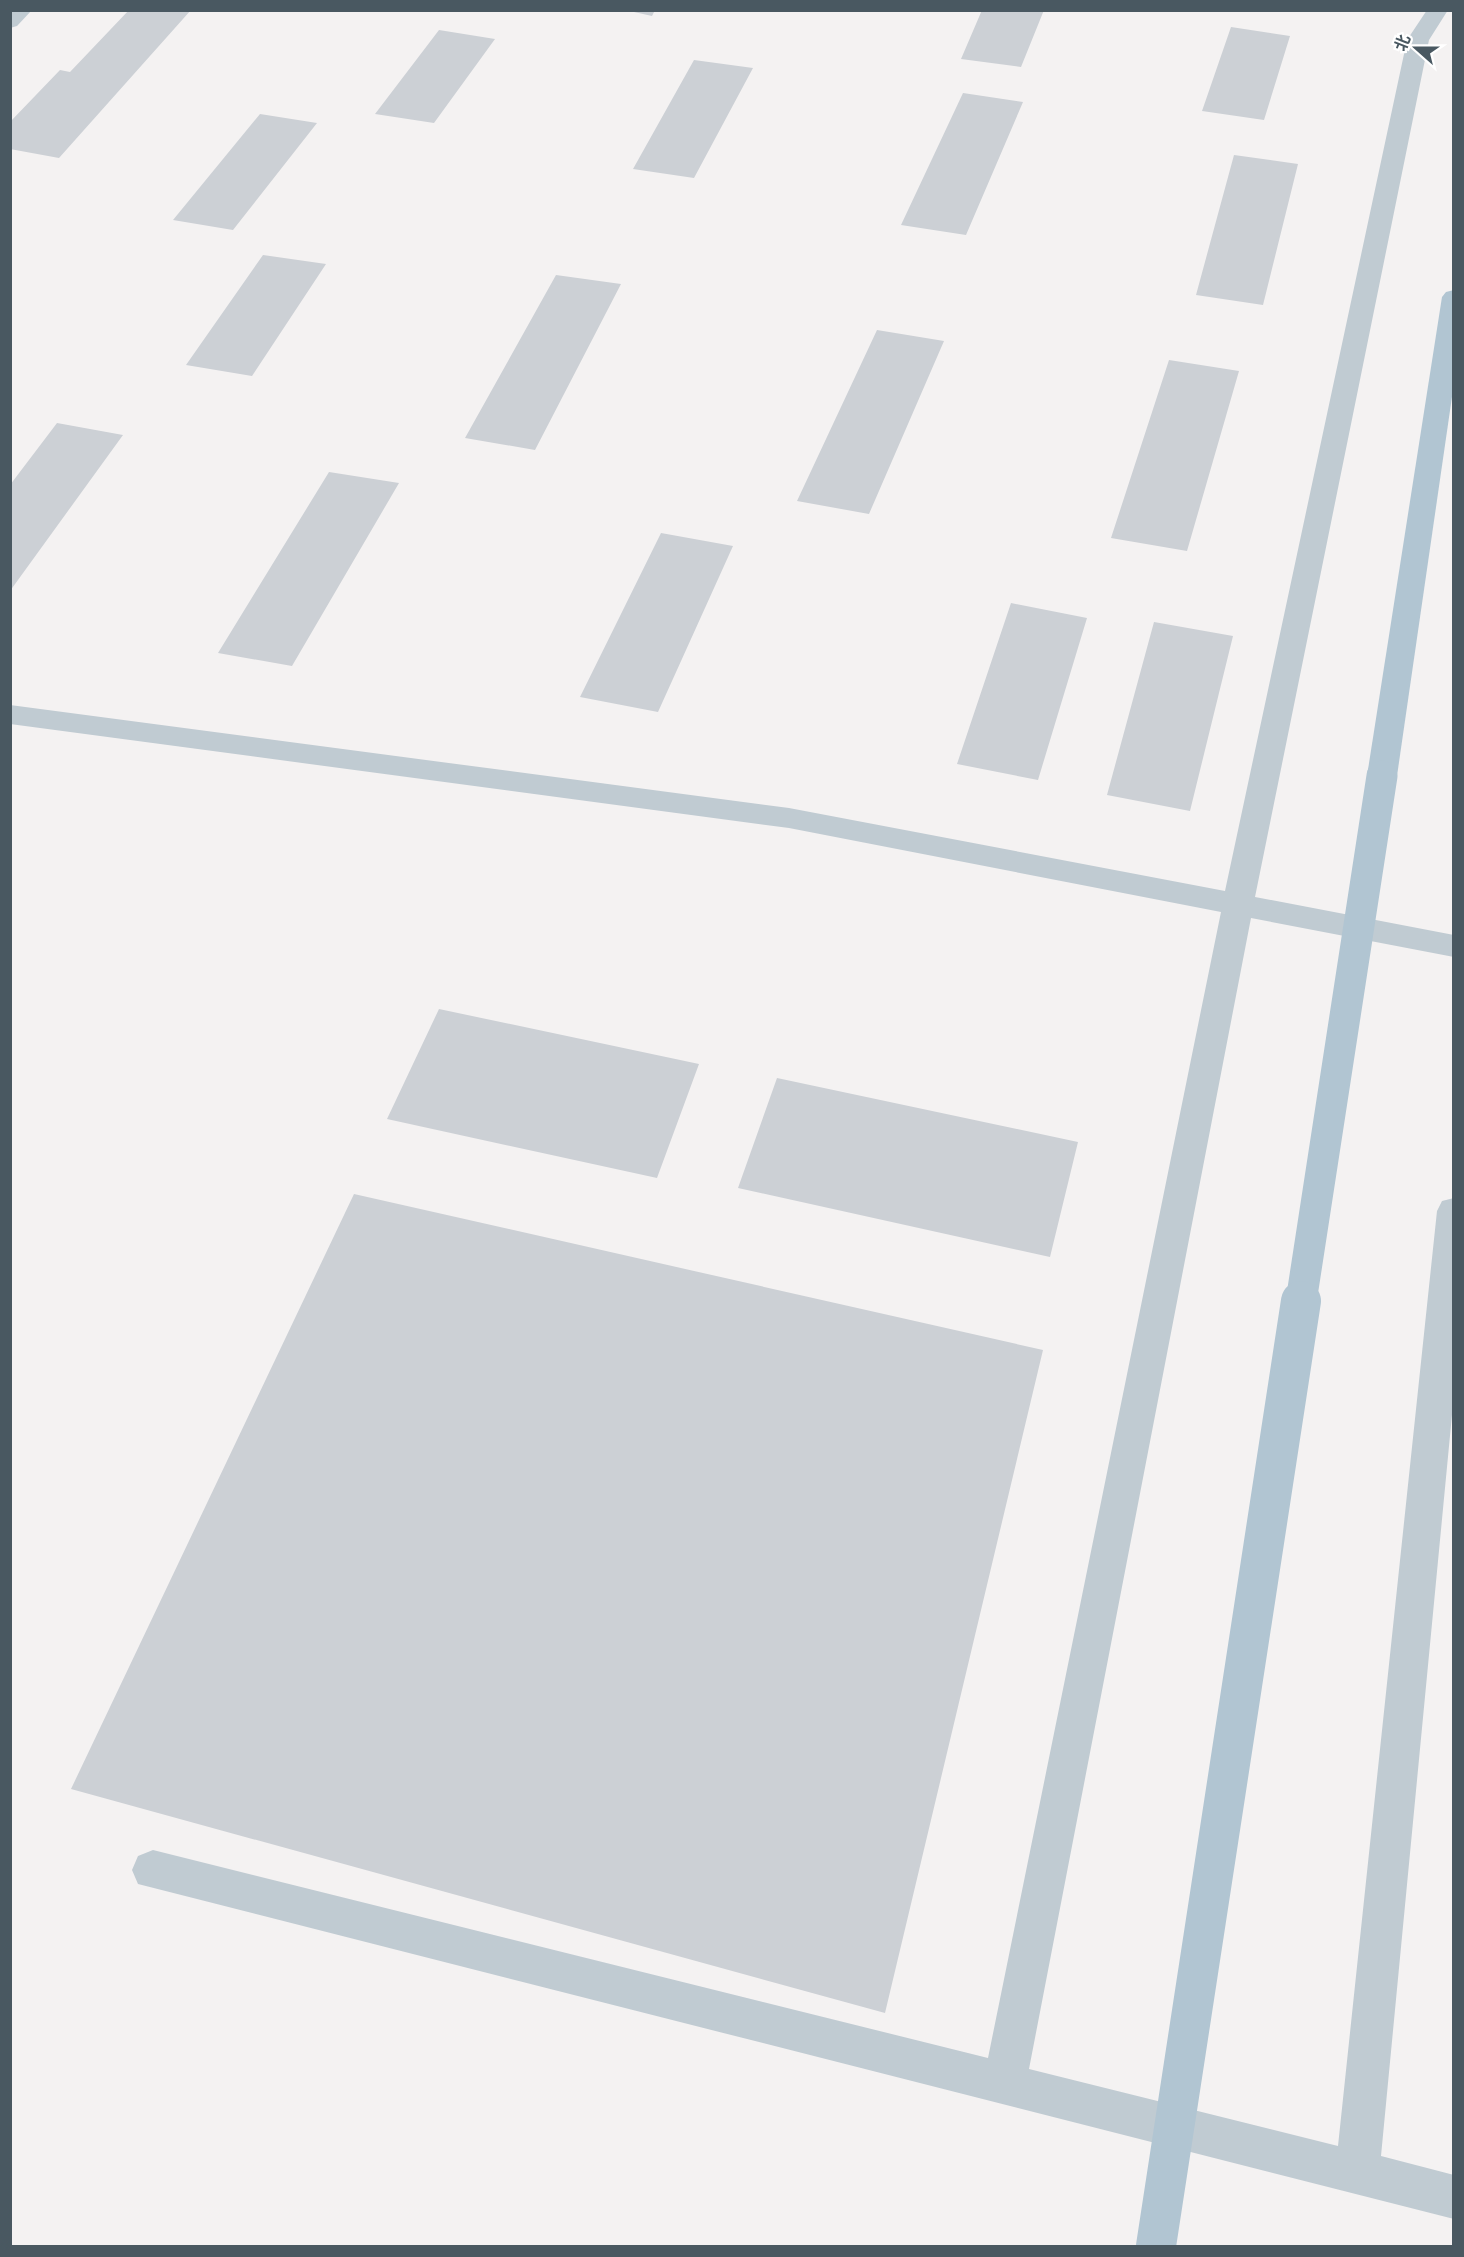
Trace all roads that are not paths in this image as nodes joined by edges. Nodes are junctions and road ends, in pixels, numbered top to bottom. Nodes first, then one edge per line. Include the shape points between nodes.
1 (22, 10) edge
2 (1438, 10) edge
3 (10, 22) edge
4 (1454, 297) edge
5 (10, 714) edge
6 (1238, 904) junction
7 (1454, 946) edge
8 (1454, 1211) edge
9 (153, 1870) dead end
10 (1004, 2084) junction
11 (1357, 2173) junction
12 (1454, 2197) edge
13 (1156, 2247) edge

1 - 3 street
2 - 6 street via 1418,39
4 - 13 main road, bridge
5 - 6 street via 789,818
6 - 7 street
6 - 10 street
8 - 11 street
9 - 10 street
10 - 11 street
11 - 12 street

